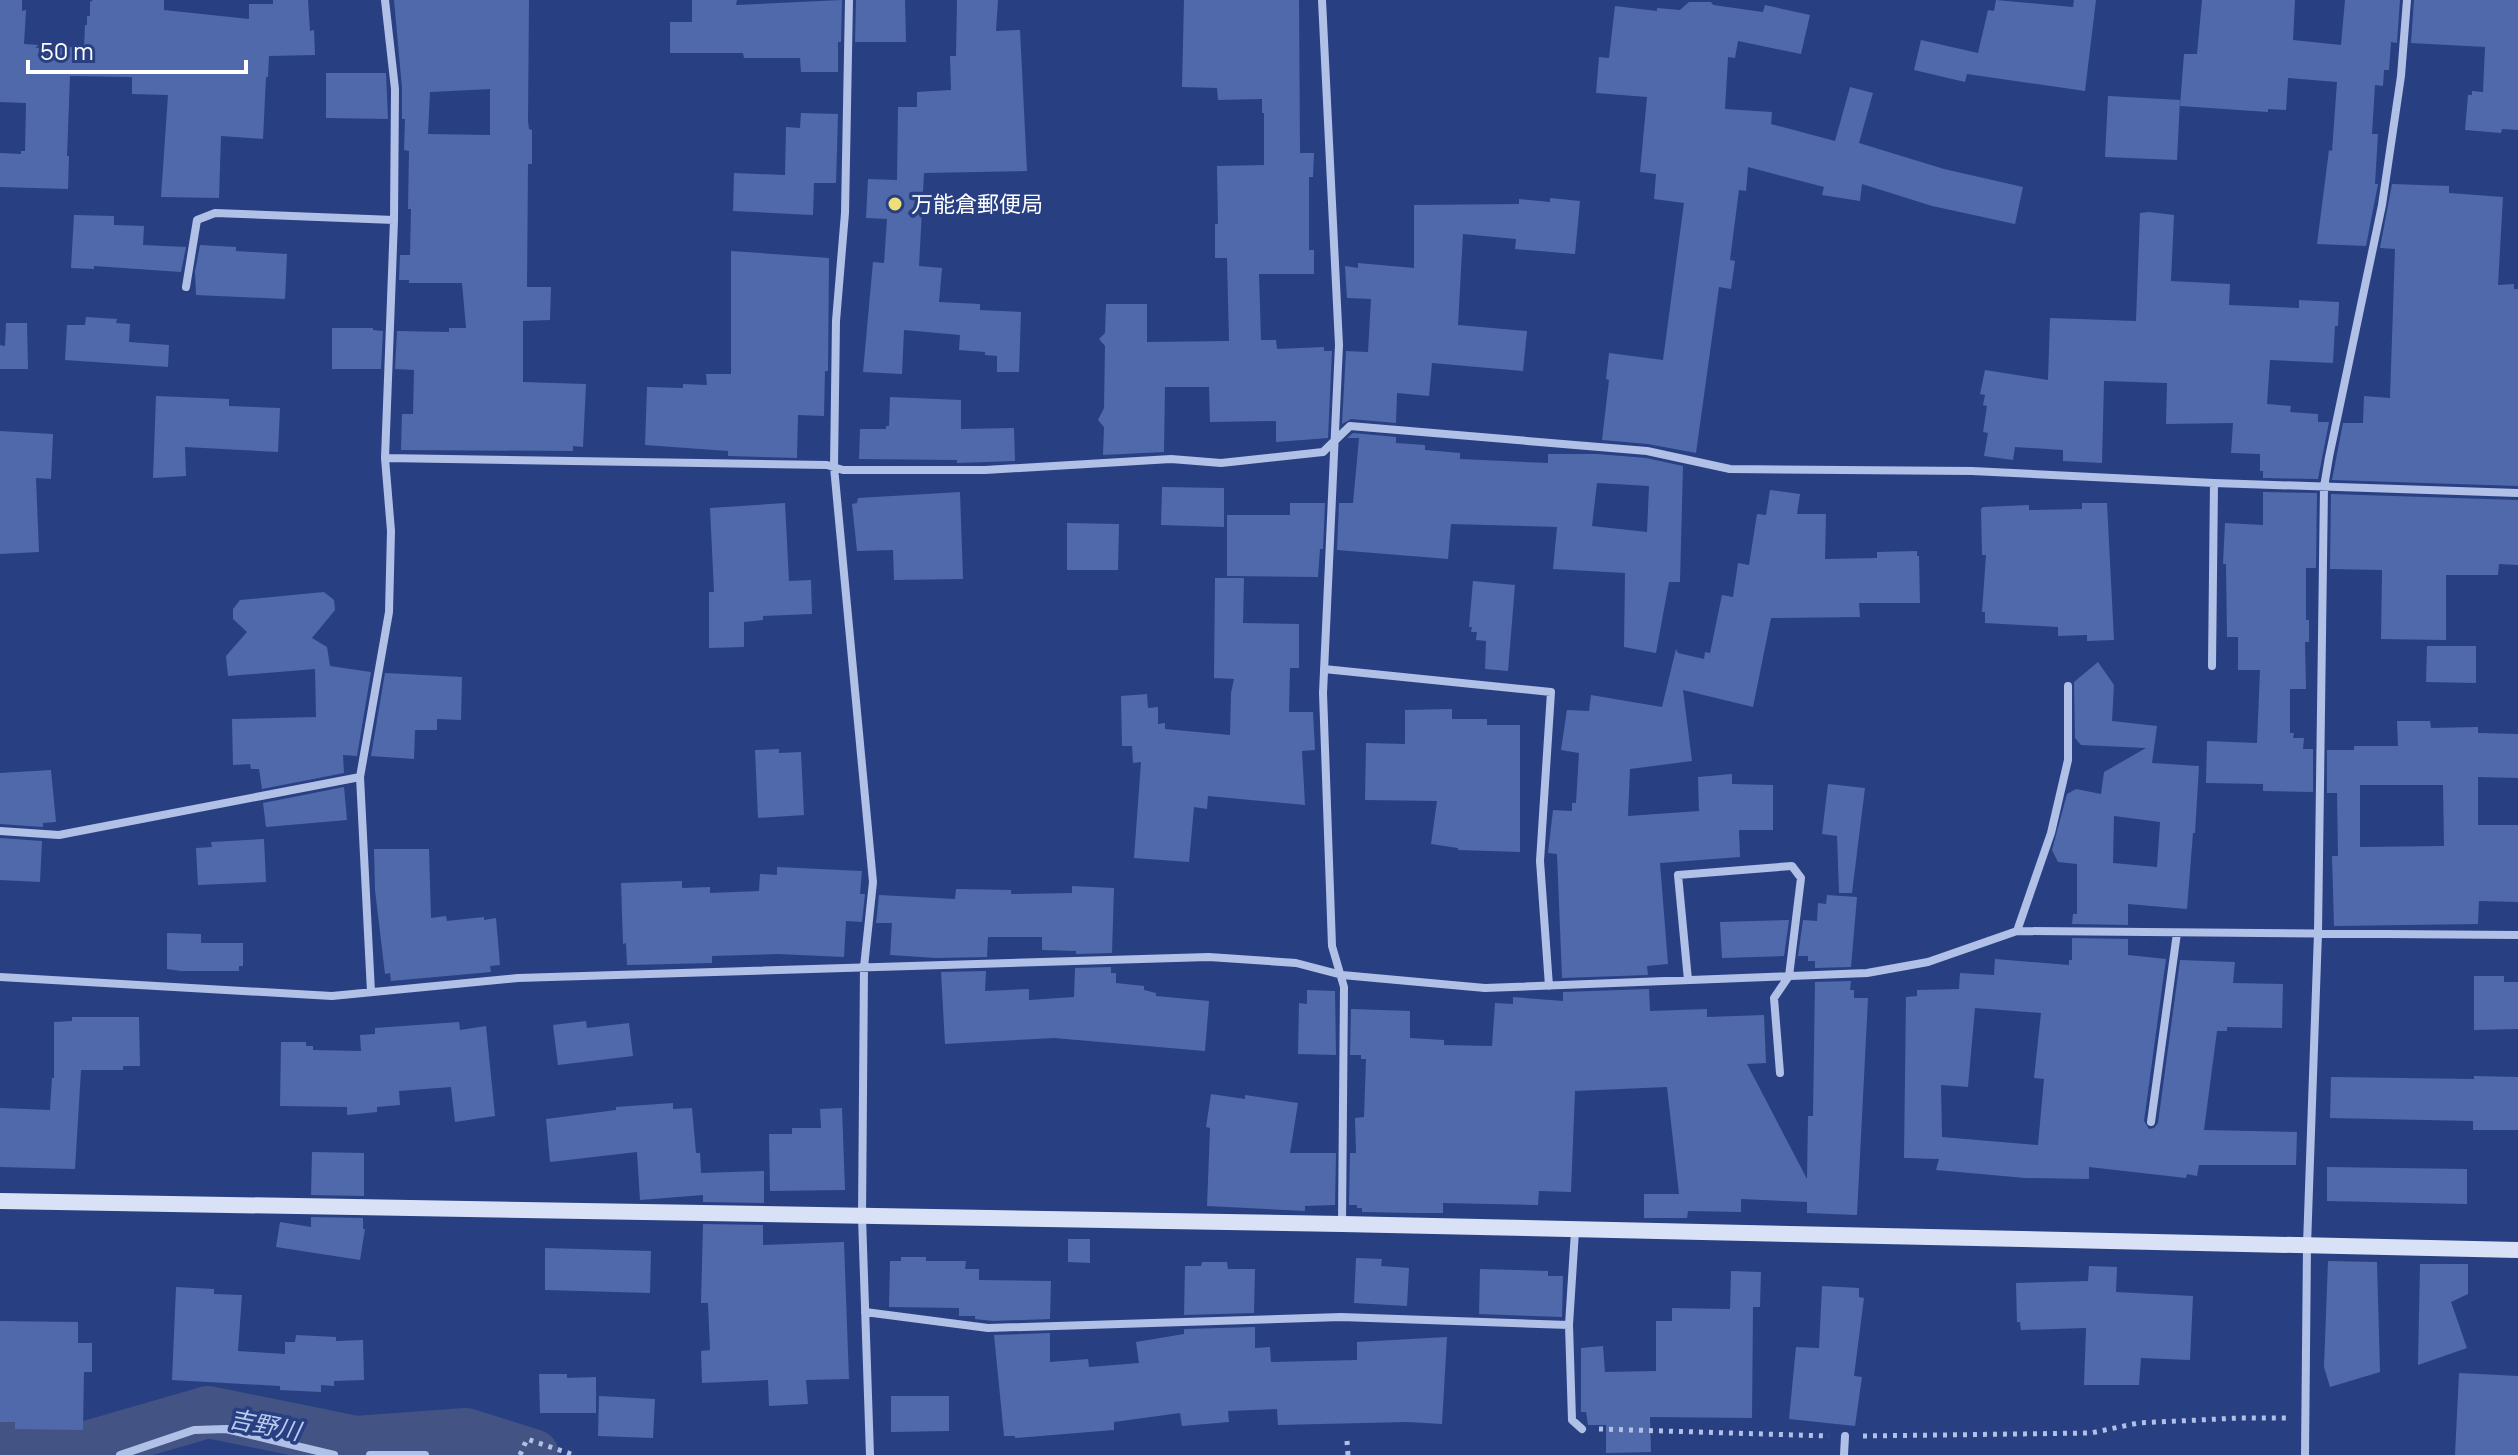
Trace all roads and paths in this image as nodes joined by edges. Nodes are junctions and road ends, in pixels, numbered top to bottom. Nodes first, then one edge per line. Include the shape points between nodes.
1 (385, 0) edge
2 (849, 0) edge
3 (1322, 0) edge
4 (2407, 0) edge
5 (394, 220) junction
6 (186, 287) dead end
7 (1335, 441) junction
8 (385, 458) junction
9 (834, 467) junction
10 (2214, 483) junction
11 (2324, 487) junction
12 (2518, 493) edge
13 (2212, 666) dead end
14 (1324, 669) junction
15 (2068, 686) dead end
16 (360, 777) junction
17 (0, 831) edge
18 (2017, 931) junction
19 (2177, 933) junction
20 (2318, 933) junction
21 (2518, 935) edge
22 (864, 967) junction
23 (1342, 975) junction
24 (1789, 976) junction
25 (0, 977) edge
26 (1688, 980) junction
27 (1549, 986) junction
28 (371, 992) junction
29 (1780, 1073) dead end
30 (2151, 1122) dead end
31 (0, 1201) edge
32 (862, 1217) junction
33 (1342, 1224) junction
34 (1575, 1231) junction
35 (2307, 1245) junction
36 (2518, 1250) edge
37 (865, 1312) junction
38 (1569, 1325) junction
39 (2305, 1419) junction
40 (1582, 1429) joint
41 (1845, 1436) junction
42 (1347, 1441) dead end
43 (120, 1455) edge
44 (334, 1455) edge
45 (370, 1455) edge
46 (387, 1455) edge
47 (425, 1455) edge
48 (520, 1455) edge
49 (574, 1455) edge
50 (870, 1455) edge
51 (1348, 1455) edge
52 (1844, 1455) edge
53 (2305, 1455) edge

1 - 5 street via 395,89
2 - 9 street
3 - 7 street via 1339,345
4 - 11 street via 2382,205
5 - 6 street via 215,213 197,220
5 - 8 street
7 - 9 street via 1323,452 1221,463 1171,459 985,470
7 - 10 street via 1350,426 1647,451 1730,469 1972,471
7 - 14 street
8 - 9 street
8 - 16 street via 391,531 389,612
9 - 22 street via 873,882
10 - 11 street
10 - 13 street
11 - 12 street
11 - 20 street
14 - 23 street via 1332,946
14 - 27 street via 1551,692 1540,861
15 - 18 street via 2068,760 2051,833
16 - 17 street via 59,835
16 - 28 street
18 - 19 street
18 - 24 street via 1928,962 1867,973
19 - 20 street
19 - 30 street
20 - 21 street
20 - 35 street
22 - 23 street via 1209,957 1296,963
22 - 28 street via 518,978
22 - 32 street
23 - 27 street via 1485,988
23 - 33 street
24 - 26 street
24 - 26 street via 1801,878 1792,866 1678,875
24 - 29 street via 1774,998
25 - 28 street via 332,996
26 - 27 street
31 - 32 street
32 - 33 street
32 - 37 street
33 - 34 street
34 - 35 street
34 - 38 street
35 - 36 street
35 - 39 street
37 - 38 street via 988,1328 1341,1317
37 - 50 street
38 - 40 street via 1572,1420
39 - 41 path via 2138,1423 2091,1433
39 - 53 street
40 - 41 path
41 - 52 street
42 - 51 path
43 - 44 street via 194,1430 226,1429
45 - 46 street
46 - 47 street
48 - 49 path via 527,1439

